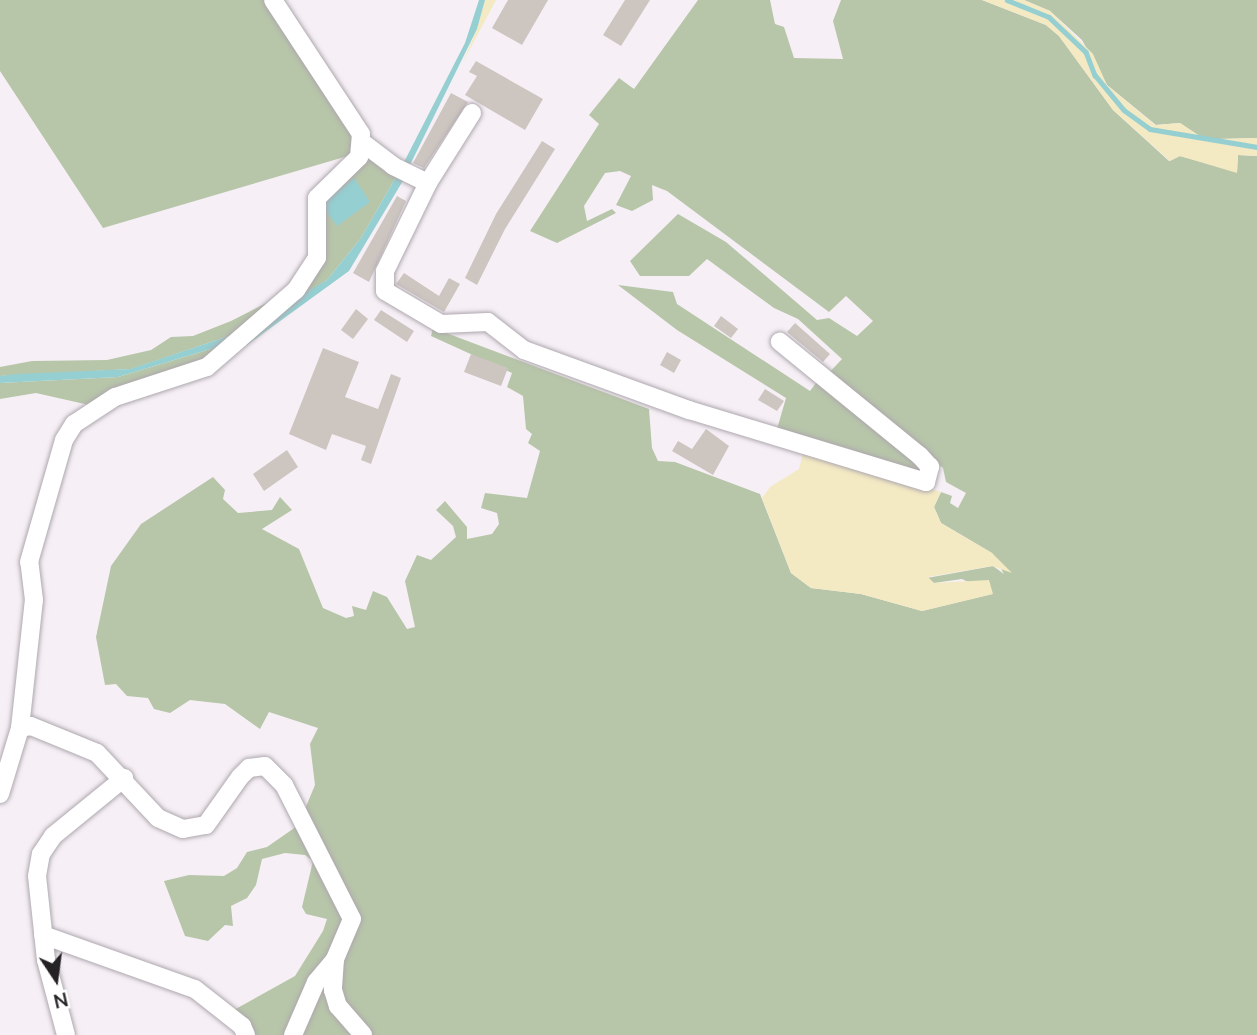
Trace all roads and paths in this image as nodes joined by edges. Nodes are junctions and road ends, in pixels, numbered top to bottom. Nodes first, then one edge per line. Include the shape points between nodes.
1 (273, 0) edge
2 (472, 113) dead end
3 (363, 143) junction
4 (421, 180) junction
5 (780, 342) dead end
6 (20, 728) junction
7 (124, 778) junction
8 (0, 794) edge
9 (43, 935) junction
10 (335, 959) junction
11 (66, 1035) edge
12 (246, 1035) edge
13 (293, 1035) edge
14 (363, 1035) edge

1 - 3 street
2 - 4 street
3 - 4 street
3 - 6 street via 359,157 317,198 317,258 296,290 207,367 115,397 74,424 64,440 29,562 34,600
4 - 5 street via 385,271 385,291 441,324 488,322 524,350 689,410 926,482 930,467 919,456
6 - 7 street via 31,726 97,753
6 - 8 street
7 - 9 street via 53,836 41,854 37,876
7 - 10 street via 158,818 183,829 206,825 249,768 265,766 275,772 352,919
9 - 11 street
9 - 12 street via 195,989 242,1026
10 - 13 street via 316,982
10 - 14 street via 333,990 338,1006

